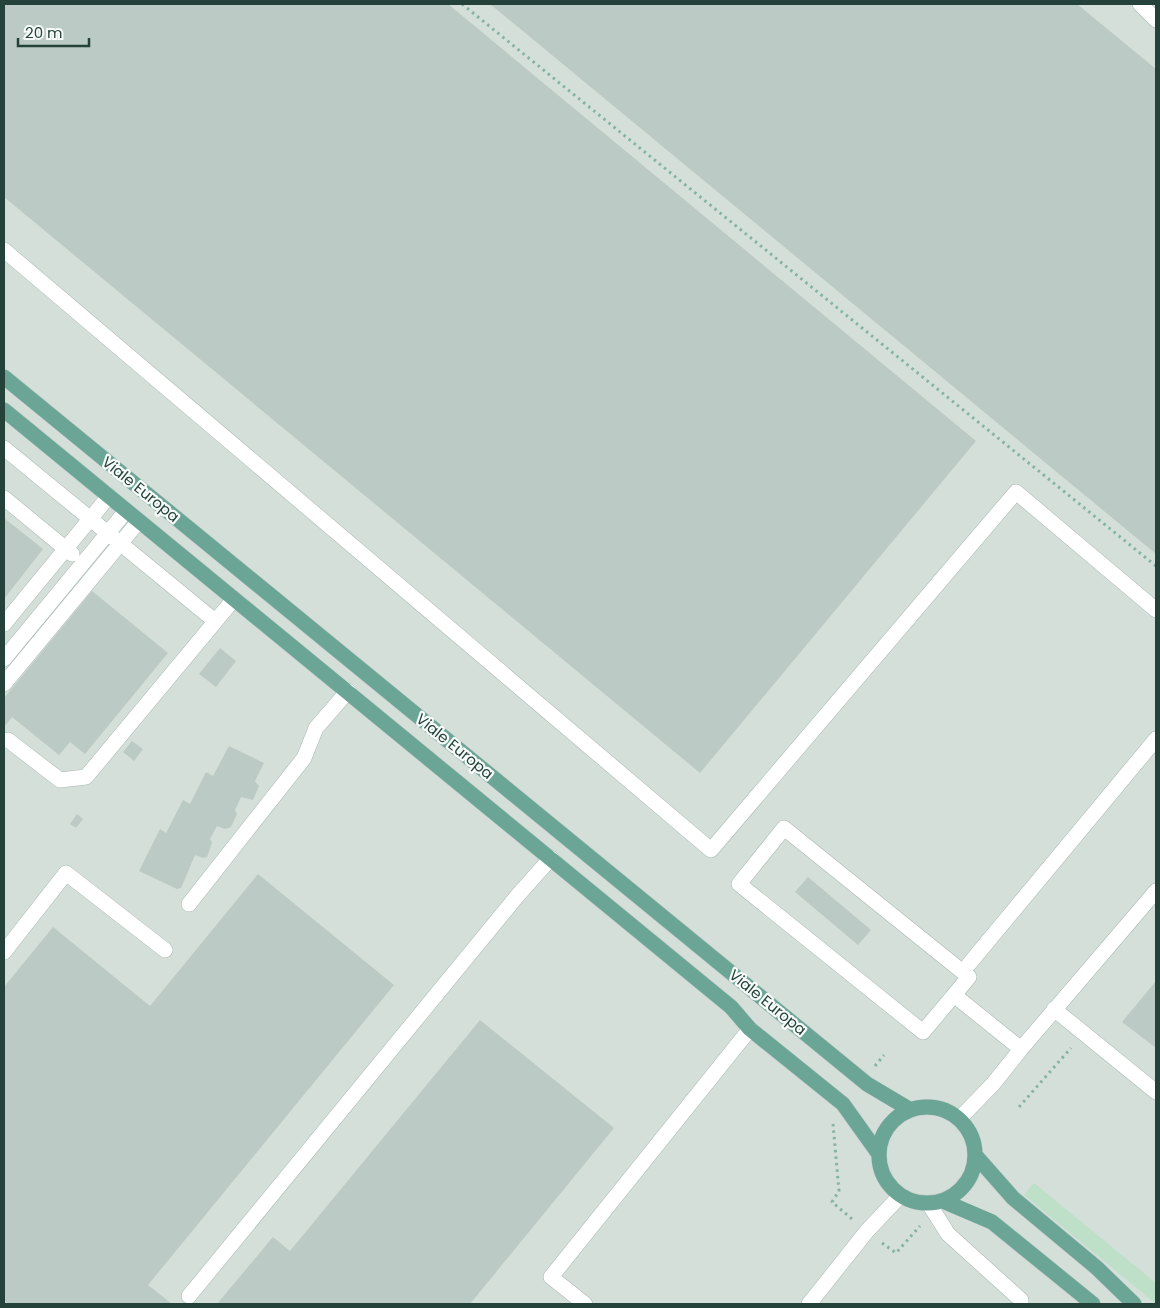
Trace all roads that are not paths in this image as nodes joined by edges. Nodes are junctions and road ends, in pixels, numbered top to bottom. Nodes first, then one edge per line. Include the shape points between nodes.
1 (1140, 4) edge
2 (1156, 20) edge
3 (4, 250) edge
4 (4, 377) edge
5 (4, 410) edge
6 (4, 448) edge
7 (109, 496) junction
8 (4, 498) edge
9 (126, 511) junction
10 (90, 519) junction
11 (140, 521) junction
12 (107, 533) junction
13 (120, 544) junction
14 (66, 549) junction
15 (82, 563) junction
16 (234, 599) junction
17 (1156, 610) edge
18 (214, 621) junction
19 (4, 624) edge
20 (4, 659) edge
21 (4, 684) edge
22 (348, 691) junction
23 (1156, 738) edge
24 (8, 740) dead end
25 (551, 858) junction
26 (1156, 891) edge
27 (189, 904) dead end
28 (165, 950) dead end
29 (4, 952) edge
30 (969, 964) dead end
31 (954, 995) junction
32 (1054, 1009) junction
33 (750, 1029) junction
34 (1021, 1049) junction
35 (1156, 1092) edge
36 (909, 1109) junction
37 (960, 1118) junction
38 (878, 1153) junction
39 (976, 1156) junction
40 (900, 1196) junction
41 (936, 1202) junction
42 (189, 1296) dead end
43 (585, 1304) edge
44 (809, 1304) edge
45 (1021, 1304) edge
46 (1093, 1304) edge
47 (1134, 1304) edge

1 - 2 street
3 - 17 street via 711,850 1016,492
4 - 36 main road, Viale Europa via 867,1084
5 - 7 main road, Viale Europa
6 - 10 street
7 - 9 main road, Viale Europa
7 - 10 street
8 - 14 street
9 - 11 main road, Viale Europa
9 - 12 street
10 - 12 street
10 - 14 street
11 - 13 street
11 - 16 main road, Viale Europa
12 - 13 street
12 - 15 street
13 - 18 street
13 - 21 street
14 - 15 street
14 - 19 street
15 - 20 street
16 - 18 street
16 - 22 main road, Viale Europa
18 - 24 street via 86,777 60,780
22 - 25 main road, Viale Europa
22 - 27 street via 316,728 304,758
23 - 30 street
25 - 33 main road, Viale Europa via 731,1007
25 - 42 street
26 - 32 street
28 - 29 street via 66,873
31 - 31 street via 923,1032 739,884 784,828 969,977
31 - 34 street
32 - 34 street
32 - 35 street
33 - 38 main road, Viale Europa via 843,1104
33 - 43 street via 551,1277
34 - 37 street
36 - 37 main road via 932,1106
36 - 38 main road via 890,1123
37 - 39 main road via 969,1130
38 - 40 main road via 880,1170
39 - 41 main road via 974,1170 967,1183 956,1194
39 - 47 main road via 1013,1198 1097,1268
40 - 41 main road via 914,1202
40 - 44 street via 867,1231
41 - 45 street via 948,1234 1021,1300
41 - 46 main road via 992,1222

